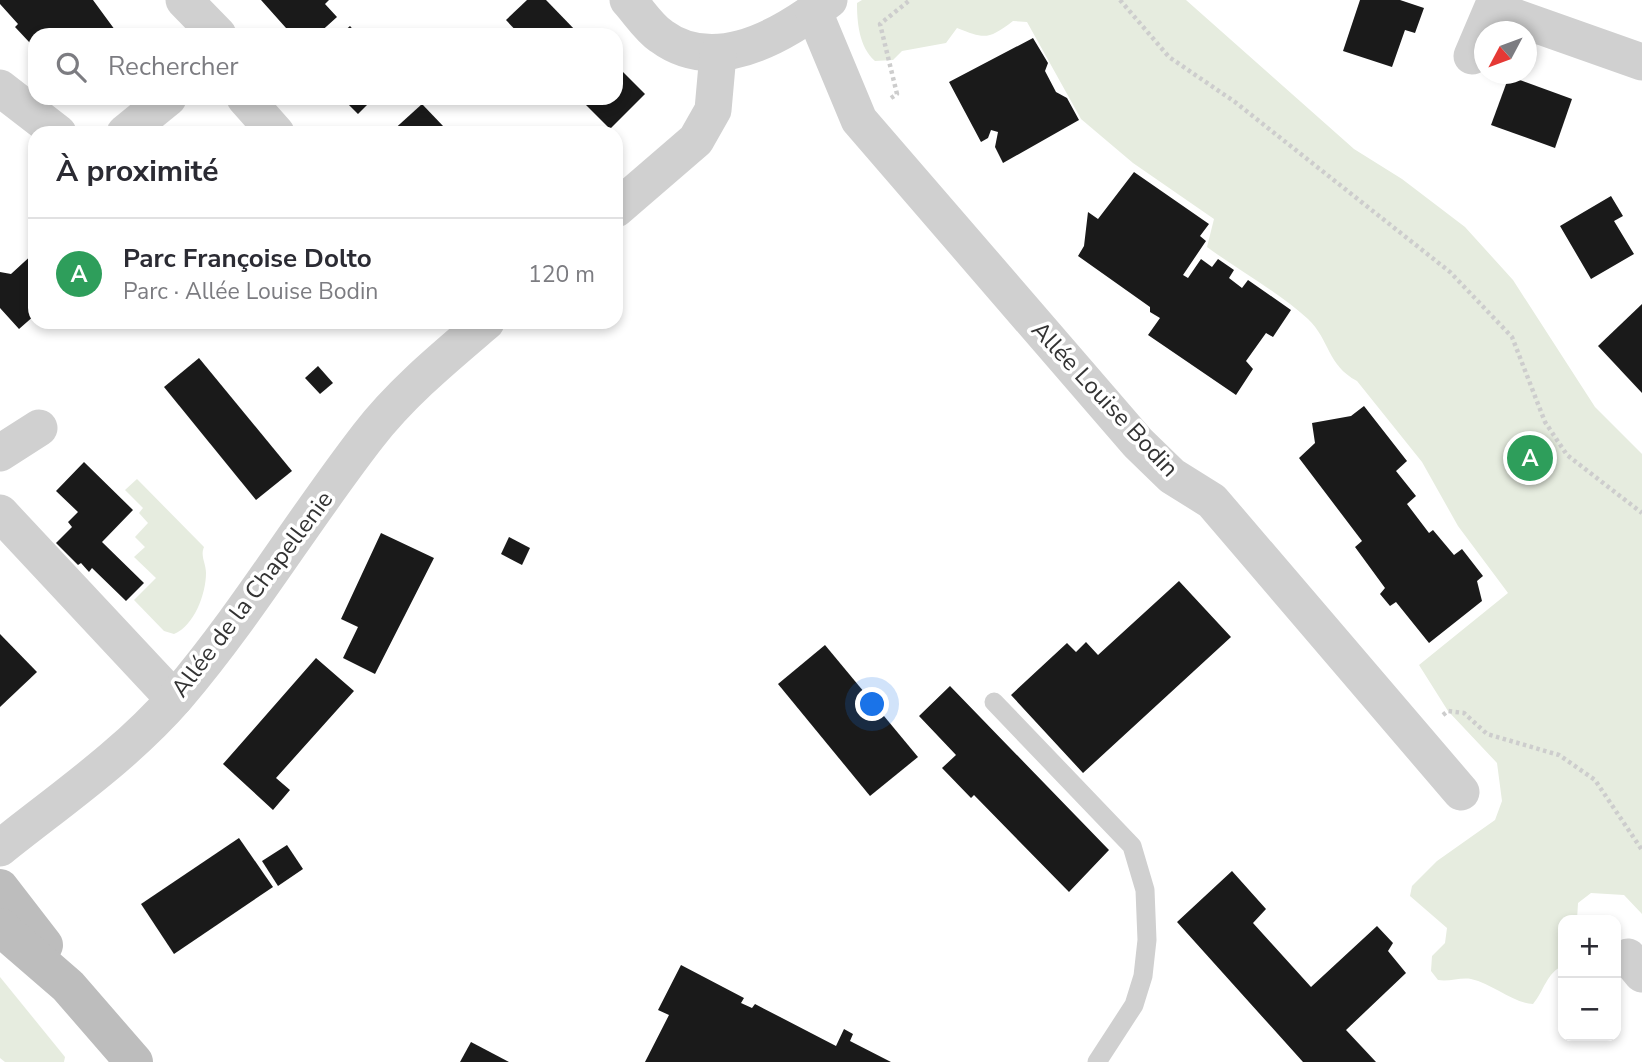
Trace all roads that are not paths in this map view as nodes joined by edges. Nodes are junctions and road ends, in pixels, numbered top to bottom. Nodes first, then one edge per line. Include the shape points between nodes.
1 (628, 0) edge
2 (821, 6) edge
3 (718, 54) junction
4 (1472, 56) dead end
5 (1642, 62) edge
6 (0, 88) edge
7 (159, 105) edge
8 (251, 105) edge
9 (49, 126) edge
10 (134, 126) edge
11 (270, 126) edge
12 (623, 203) edge
13 (478, 329) edge
14 (38, 428) dead end
15 (0, 453) edge
16 (0, 513) edge
17 (174, 699) junction
18 (994, 702) dead end
19 (1461, 792) dead end
20 (0, 848) edge
21 (0, 888) edge
22 (0, 927) edge
23 (68, 986) junction
24 (134, 1062) edge
25 (1097, 1062) edge

1 - 3 street via 661,36 681,48
2 - 3 street via 749,48
2 - 19 street, Allée Louise Bodin via 859,120 1138,443 1172,476 1212,501
3 - 12 street via 713,110 696,140
4 - 5 street via 1492,9
6 - 9 street
7 - 10 street
8 - 11 street
13 - 17 street, Allée de la Chapellenie via 403,397 369,435 225,639
14 - 15 street
16 - 17 street
17 - 20 street, Allée de la Chapellenie via 122,750
18 - 25 lane via 1132,846 1142,879 1147,940 1143,976 1135,1005
21 - 23 main road via 39,936
22 - 23 main road
23 - 24 main road

